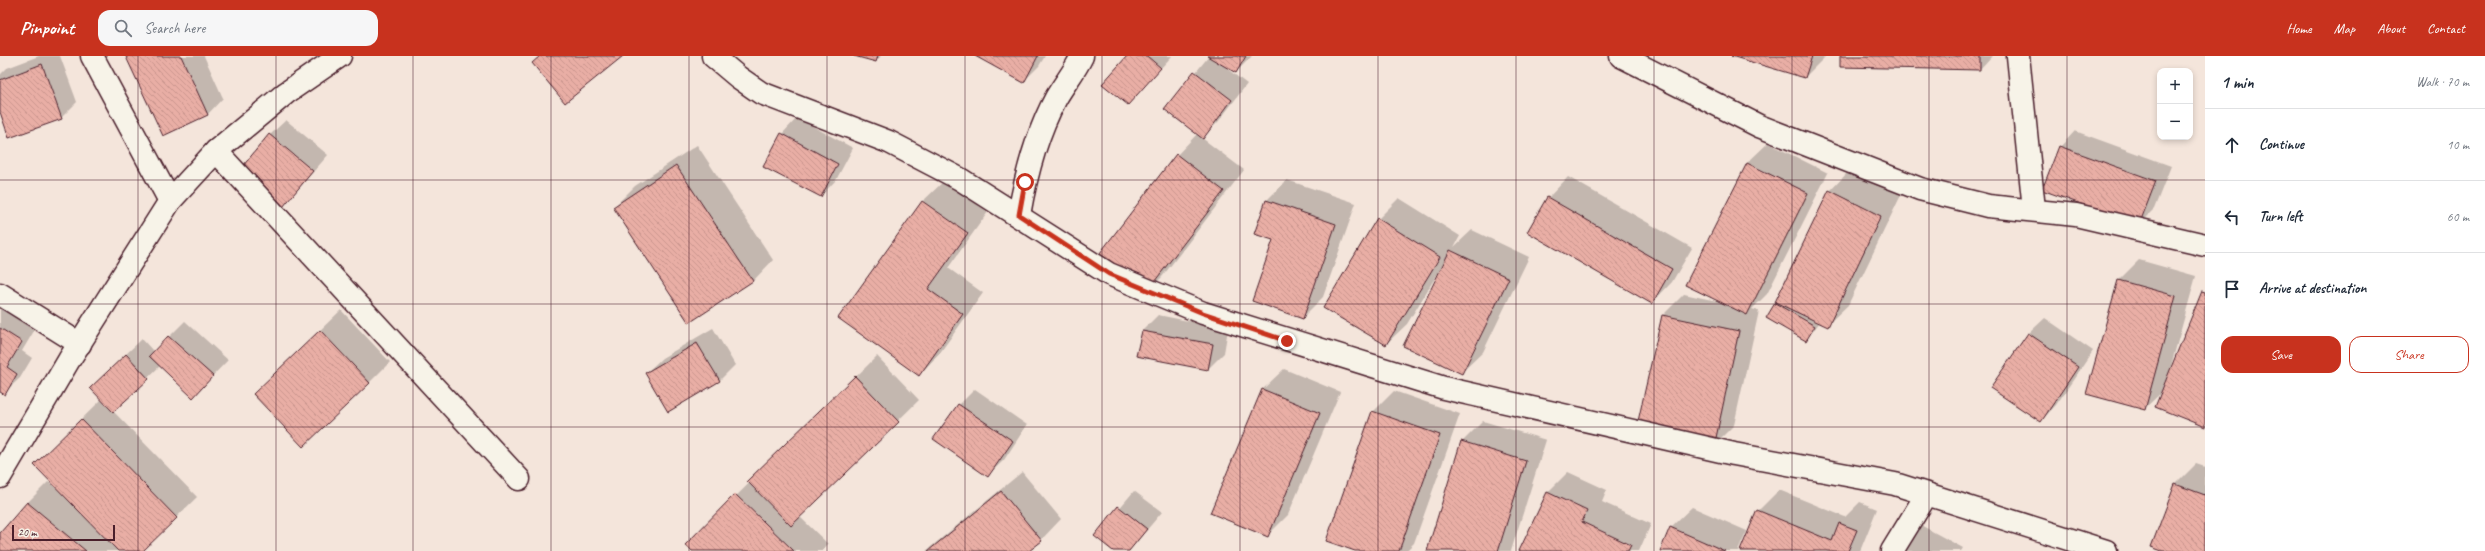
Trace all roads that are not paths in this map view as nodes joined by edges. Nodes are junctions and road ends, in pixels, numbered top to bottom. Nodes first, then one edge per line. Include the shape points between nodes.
1 (92, 56) edge
2 (340, 56) edge
3 (713, 56) edge
4 (1082, 56) edge
5 (1621, 56) edge
6 (2018, 56) edge
7 (216, 151) junction
8 (170, 201) junction
9 (2034, 209) junction
10 (1019, 215) junction
11 (2205, 245) edge
12 (0, 294) edge
13 (80, 344) junction
14 (0, 477) edge
15 (519, 479) dead end
16 (1927, 494) junction
17 (1892, 551) edge
18 (2106, 551) edge

1 - 8 street
2 - 7 street via 286,94
3 - 10 street via 761,93 889,142 960,179
4 - 10 street via 1056,98 1036,142
5 - 9 street via 1759,126 1920,189 1988,206
6 - 9 street
7 - 8 street
7 - 15 street
8 - 13 street
9 - 11 street via 2076,215
10 - 16 street via 1109,274 1203,313 1295,343 1444,388 1734,454 1894,484
12 - 13 street
13 - 14 street
16 - 17 street
16 - 18 street

